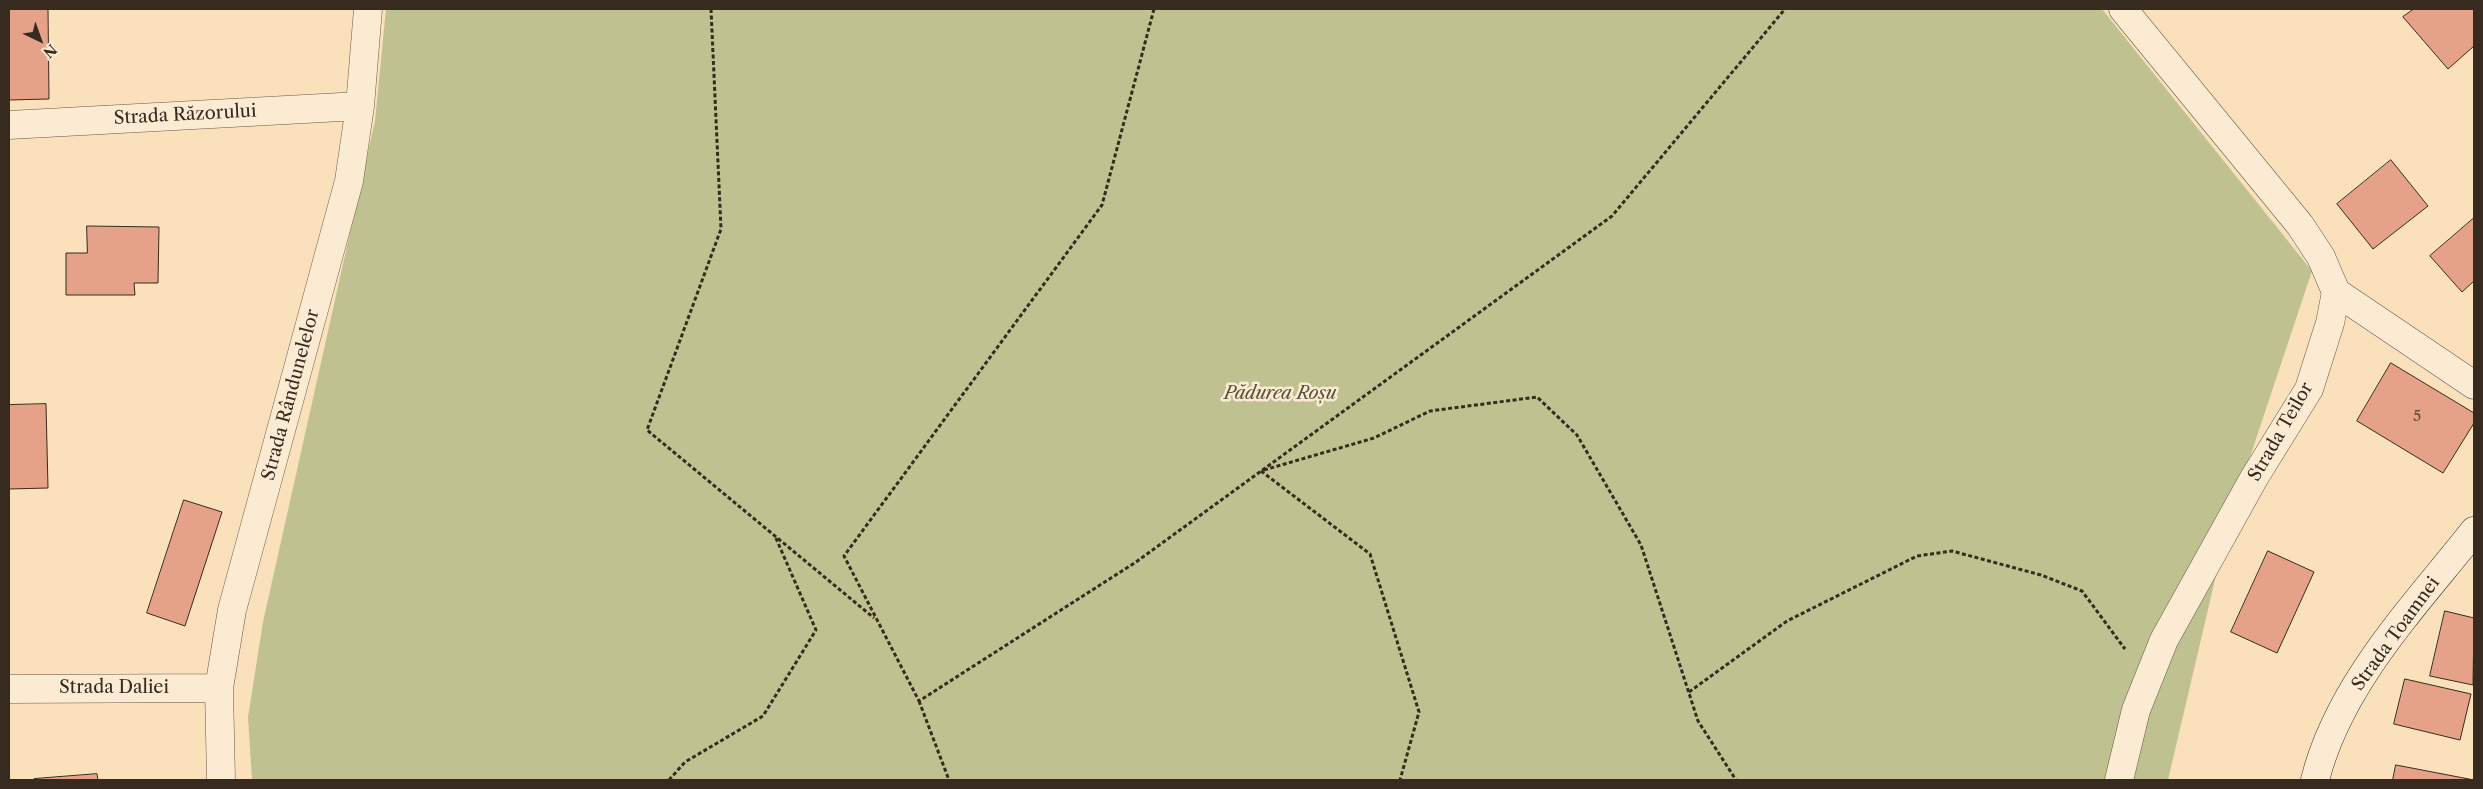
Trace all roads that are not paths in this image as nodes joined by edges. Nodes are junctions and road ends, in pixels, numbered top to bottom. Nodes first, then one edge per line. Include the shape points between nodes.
1 (368, 9) edge
2 (2123, 9) edge
3 (360, 106) junction
4 (9, 125) edge
5 (2336, 292) junction
6 (2474, 385) edge
7 (2474, 531) edge
8 (219, 688) junction
9 (9, 689) edge
10 (221, 780) edge
11 (2119, 780) edge
12 (2315, 780) edge

1 - 3 street, Strada Rândunelelor
2 - 5 street via 2300,225 2321,257
3 - 4 street, Strada Răzorului
3 - 8 street, Strada Rândunelelor via 349,181 232,610
5 - 6 street
5 - 11 street, Strada Teilor via 2330,323 2309,389 2254,478 2164,640 2136,710
7 - 12 street, Strada Toamnei via 2377,655 2351,694
8 - 9 street, Strada Daliei
8 - 10 street, Strada Rândunelelor

